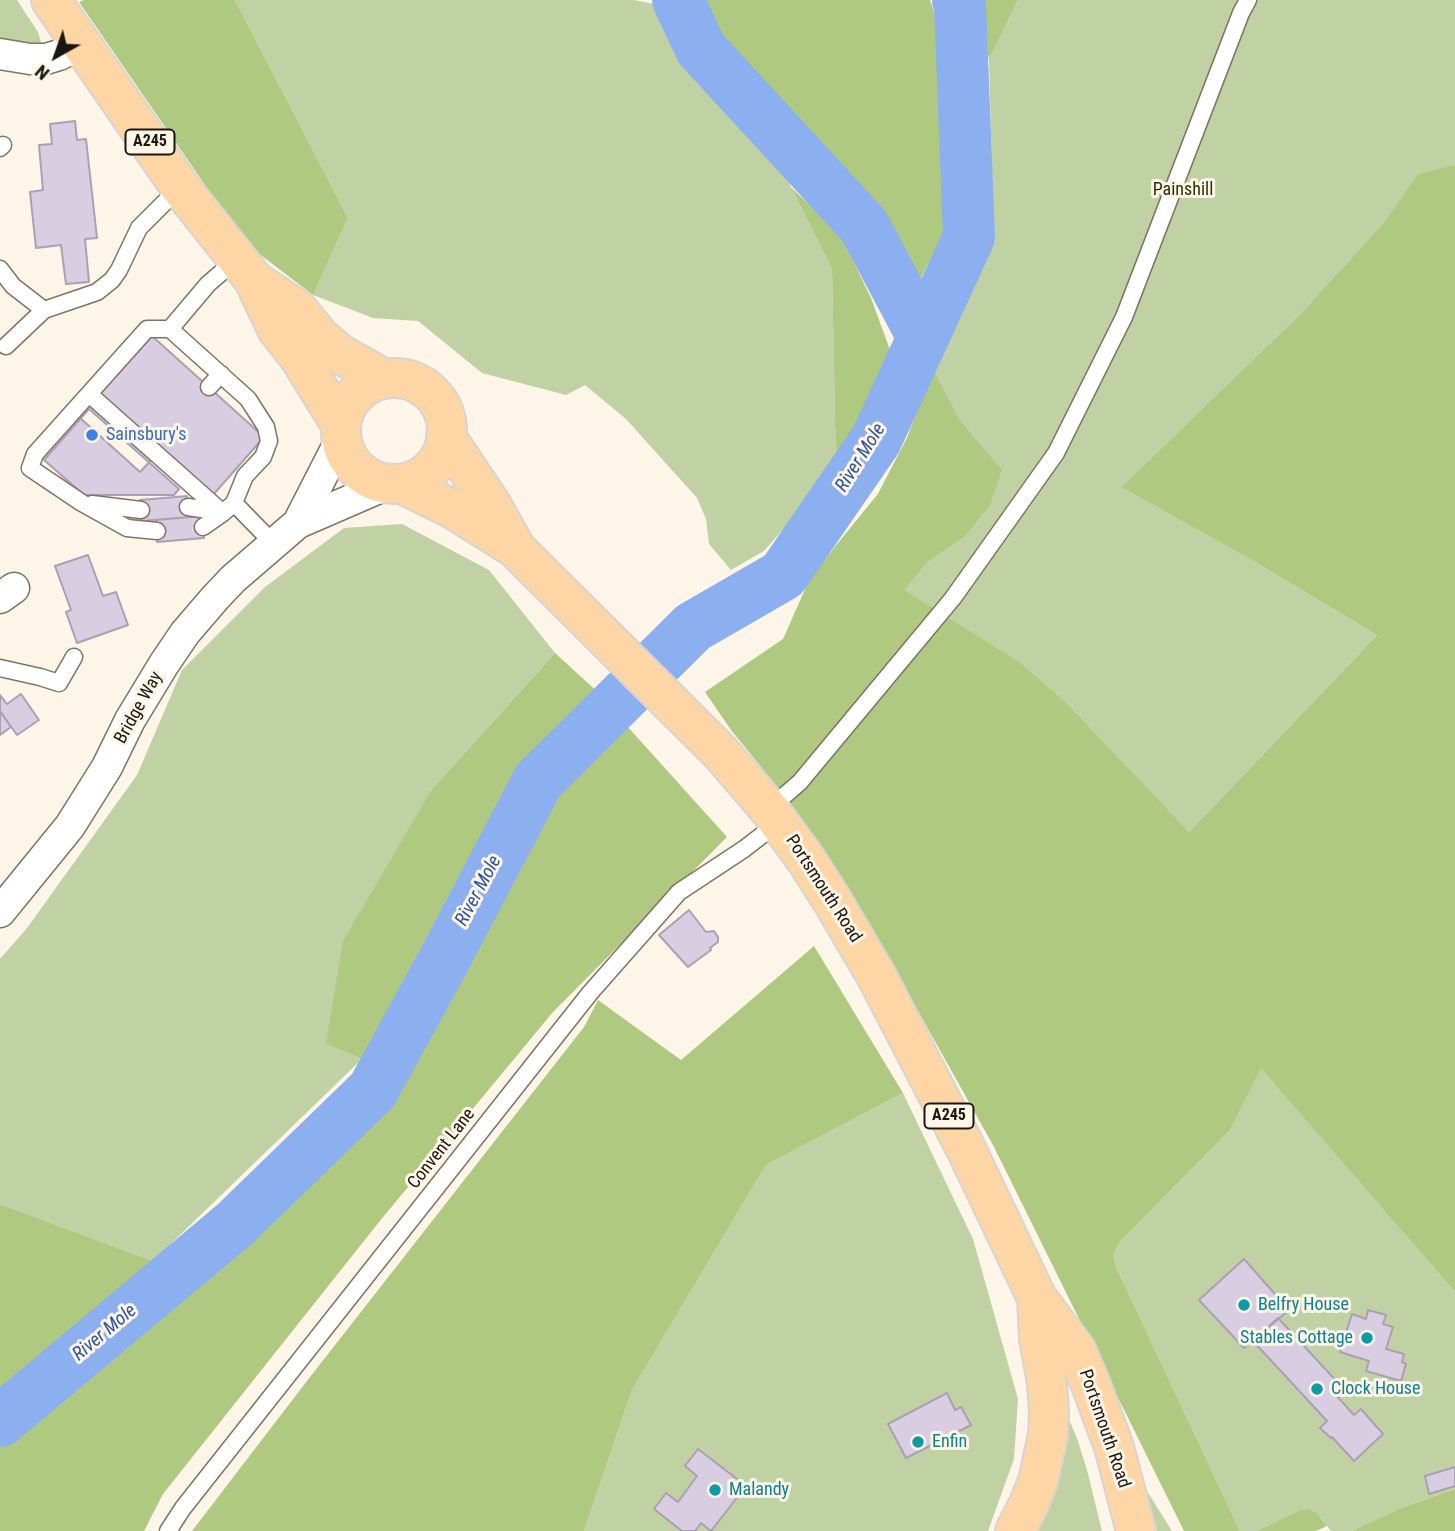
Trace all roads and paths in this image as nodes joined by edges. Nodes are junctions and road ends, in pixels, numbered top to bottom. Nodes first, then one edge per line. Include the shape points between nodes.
1 (51, 0) edge
2 (1248, 0) edge
3 (81, 44) junction
4 (0, 54) edge
5 (180, 187) junction
6 (0, 270) edge
7 (246, 270) junction
8 (44, 310) junction
9 (170, 329) junction
10 (6, 346) dead end
11 (193, 350) junction
12 (181, 362) dead end
13 (221, 374) junction
14 (385, 379) junction
15 (209, 387) dead end
16 (89, 394) junction
17 (248, 399) junction
18 (237, 412) dead end
19 (341, 432) junction
20 (446, 437) junction
21 (395, 484) junction
22 (82, 503) junction
23 (188, 507) dead end
24 (229, 508) junction
25 (141, 510) dead end
26 (298, 523) junction
27 (203, 527) dead end
28 (156, 531) dead end
29 (273, 544) junction
30 (515, 548) junction
31 (74, 657) dead end
32 (0, 668) edge
33 (774, 816) junction
34 (0, 912) edge
35 (1037, 1298) junction
36 (168, 1531) edge
37 (1016, 1531) edge
38 (1136, 1531) edge

1 - 3 main road, A245
2 - 33 lane, Convent Lane via 1124,317 1056,453 945,608 783,798
3 - 4 street via 46,59
3 - 5 main road, A245
5 - 7 main road, A245
5 - 8 lane via 139,228 111,280 97,292
6 - 8 lane
7 - 9 lane via 208,284
7 - 14 main road via 298,310 340,354
7 - 19 main road
8 - 10 lane
9 - 11 lane
9 - 16 lane via 147,329
11 - 12 lane
11 - 13 lane
13 - 15 lane
13 - 17 lane
14 - 19 main road via 355,395 344,412
14 - 20 main road via 399,378 425,388 442,410
16 - 22 lane via 35,454 30,468
16 - 24 lane
17 - 18 lane
17 - 24 lane via 266,427 269,441
19 - 21 main road via 345,453 362,474
19 - 26 street, Bridge Way
20 - 21 main road via 437,462 427,473
20 - 30 main road, Portsmouth Road / A245
21 - 26 street, Bridge Way
21 - 30 main road, Portsmouth Road / A245 via 451,508
22 - 25 lane
22 - 28 lane via 127,527
23 - 24 lane
24 - 27 lane
24 - 29 lane
26 - 29 street, Bridge Way
29 - 34 street, Bridge Way via 215,598 163,664 70,826
30 - 33 main road, Portsmouth Road / A245 via 721,754
31 - 32 lane via 58,683
33 - 35 main road, Portsmouth Road / A245 via 877,977
33 - 36 lane, Convent Lane via 744,849 679,892 590,993
35 - 37 main road, Portsmouth Road / A245 via 1048,1383 1048,1435 1038,1480
35 - 38 main road, Portsmouth Road / A245 via 1076,1350 1091,1385 1114,1447

